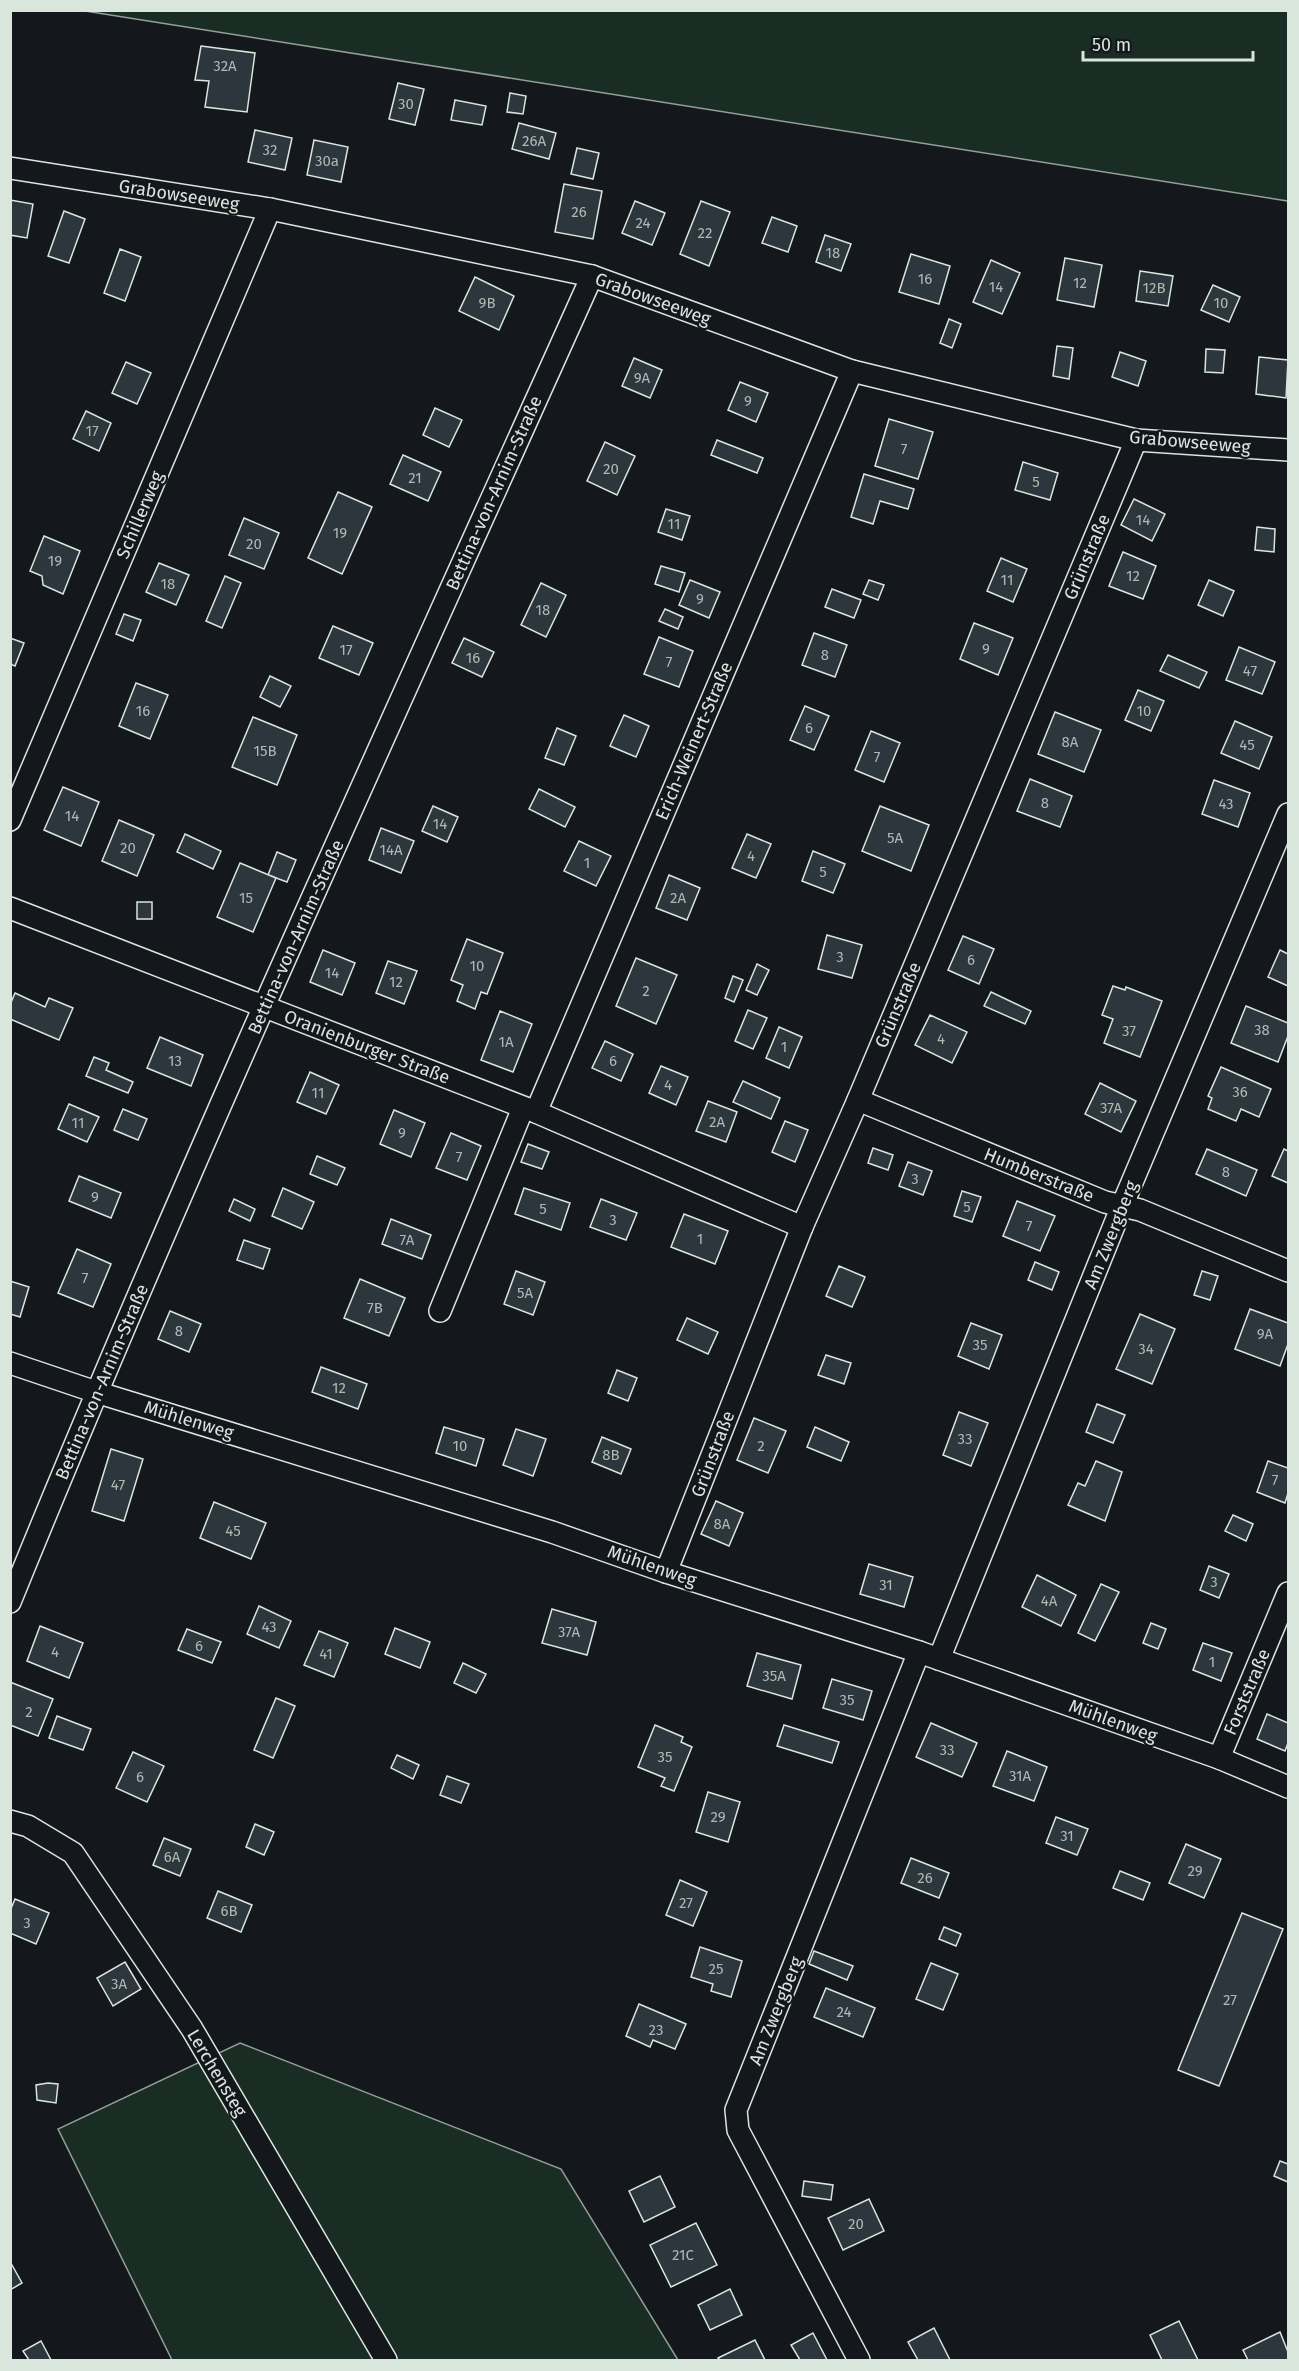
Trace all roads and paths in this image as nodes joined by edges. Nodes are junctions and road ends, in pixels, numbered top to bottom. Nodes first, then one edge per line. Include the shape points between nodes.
1 (10, 168) edge
2 (270, 209) junction
3 (592, 276) junction
4 (852, 371) junction
5 (1136, 440) junction
6 (1288, 450) edge
7 (1288, 814) edge
8 (10, 820) edge
9 (10, 908) edge
10 (264, 1006) junction
11 (858, 1100) junction
12 (529, 1110) junction
13 (1122, 1206) junction
14 (802, 1227) junction
15 (1288, 1271) edge
16 (440, 1311) dead end
17 (10, 1363) edge
18 (96, 1392) junction
19 (666, 1572) junction
20 (1288, 1593) edge
21 (10, 1602) edge
22 (929, 1655) junction
23 (1219, 1758) junction
24 (1288, 1787) edge
25 (10, 1821) edge
26 (386, 2361) edge
27 (859, 2361) edge

1 - 2 street, Grabowseeweg
2 - 3 street, Grabowseeweg
2 - 8 street, Schillerweg
3 - 4 street, Grabowseeweg
3 - 10 street, Bettina-von-Arnim-Straße
4 - 5 street, Grabowseeweg
4 - 12 street, Erich-Weinert-Straße
5 - 6 street, Grabowseeweg
5 - 11 street, Grünstraße
7 - 13 street, Am Zwergberg
9 - 10 street, Oranienburger Straße
10 - 12 street, Oranienburger Straße
10 - 18 street, Bettina-von-Arnim-Straße
11 - 13 street, Humberstraße
11 - 14 street, Grünstraße
12 - 14 street, Oranienburger Straße
12 - 16 street
13 - 15 street, Humberstraße via 1140,1209
13 - 22 street, Am Zwergberg
14 - 19 street, Grünstraße
17 - 18 street, Mühlenweg
18 - 19 street, Mühlenweg via 552,1532
18 - 21 street, Bettina-von-Arnim-Straße
19 - 22 street, Mühlenweg
20 - 23 street, Forststraße
22 - 23 street, Mühlenweg
22 - 27 street, Am Zwergberg via 736,2110 738,2130
23 - 24 street, Mühlenweg
25 - 26 street, Lerchensteg via 28,1826 73,1853 192,2030

